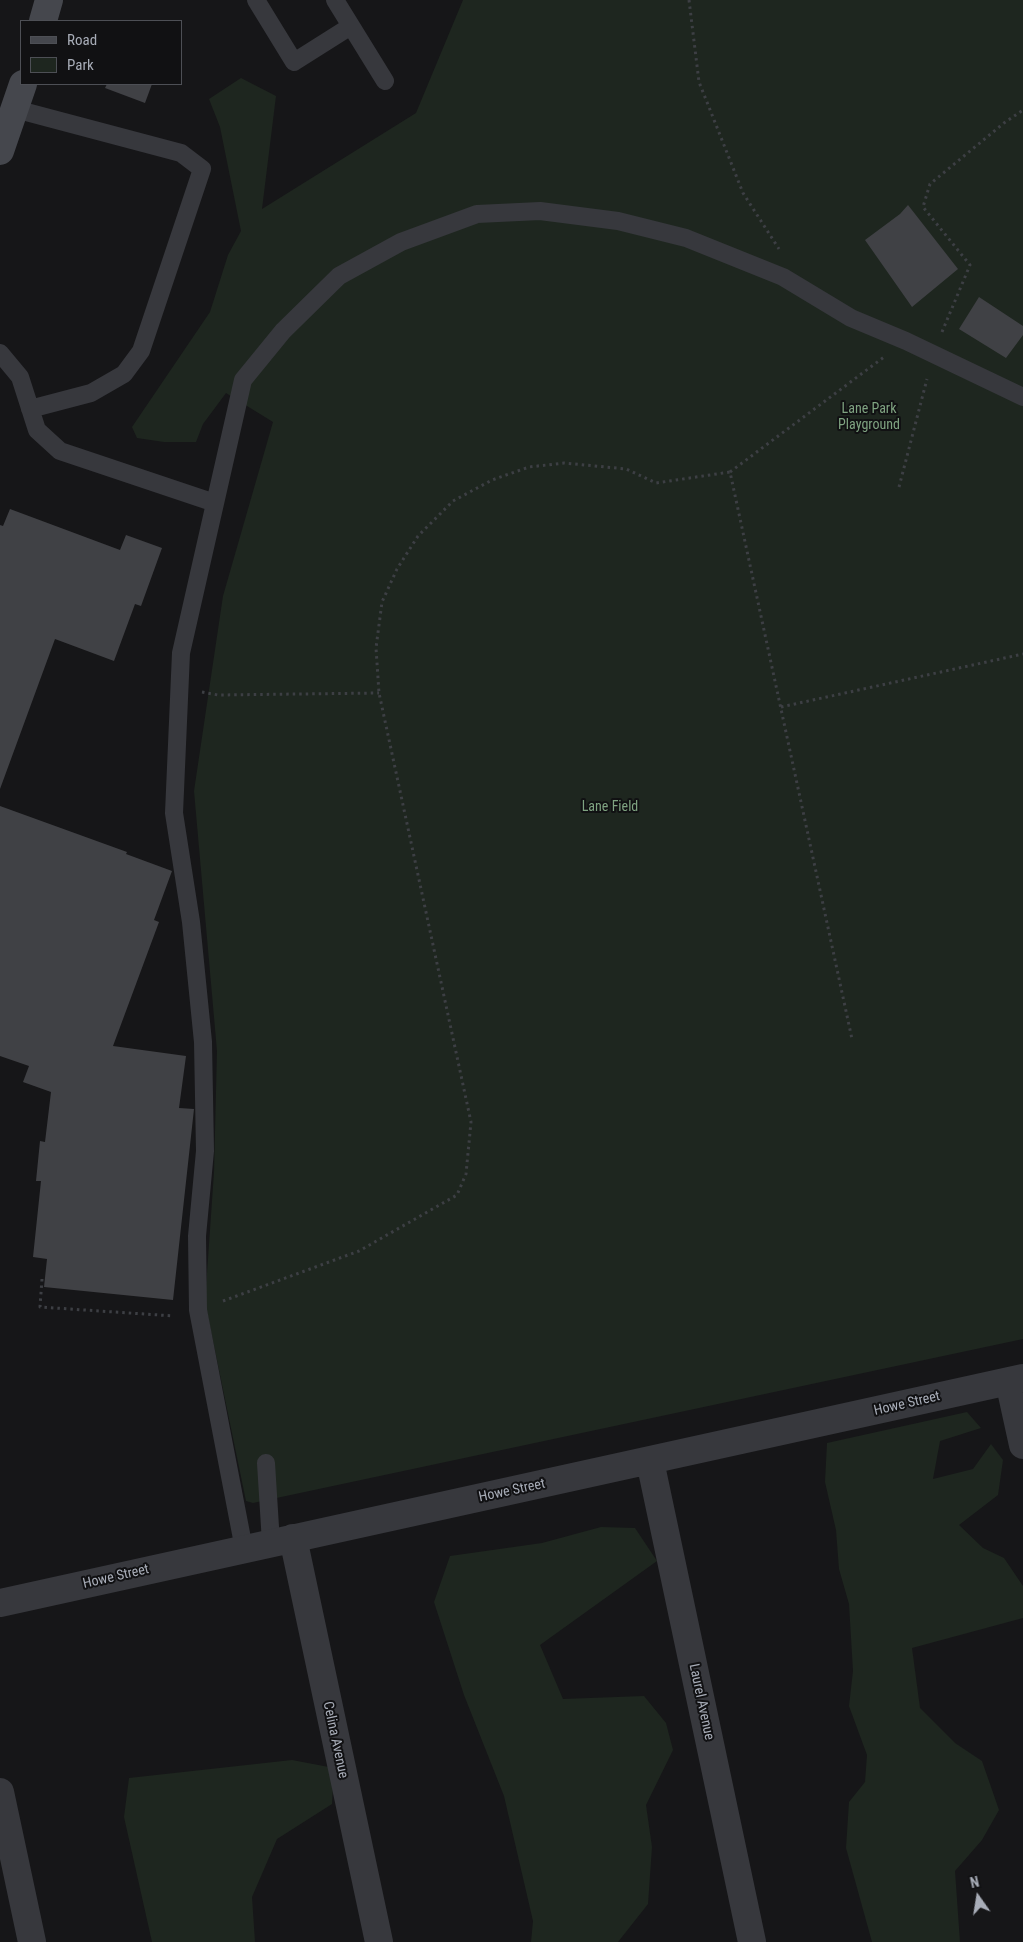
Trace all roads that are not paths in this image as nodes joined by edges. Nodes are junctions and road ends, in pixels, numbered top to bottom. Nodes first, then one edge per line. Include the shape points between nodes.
1 (49, 0) edge
2 (256, 0) edge
3 (335, 0) edge
4 (42, 20) edge
5 (351, 26) junction
6 (385, 81) dead end
7 (19, 96) edge
8 (0, 151) edge
9 (0, 353) edge
10 (1023, 397) edge
11 (30, 409) junction
12 (215, 504) junction
13 (1016, 1380) edge
14 (1023, 1445) edge
15 (650, 1462) junction
16 (266, 1463) dead end
17 (282, 1540) junction
18 (244, 1549) junction
19 (0, 1603) edge
20 (0, 1792) edge
21 (32, 1942) edge
22 (379, 1942) edge
23 (752, 1942) edge

1 - 4 main road
2 - 5 lane via 294,62
3 - 5 lane
5 - 6 lane
7 - 8 main road
7 - 11 lane via 180,154 202,169 141,351 124,374 91,393
9 - 11 lane via 20,378
10 - 12 lane via 851,318 783,277 686,238 618,221 540,211 477,214 401,242 339,276 283,331 243,380
11 - 12 lane via 37,430 60,451
12 - 18 lane via 181,653 174,813 191,922 203,1042 204,1151 197,1236 198,1310
13 - 14 street
13 - 15 street, Howe Street
15 - 17 street, Howe Street
15 - 23 street, Laurel Avenue
16 - 17 lane
17 - 18 street, Howe Street
17 - 22 street, Celina Avenue
18 - 19 street, Howe Street
20 - 21 street

